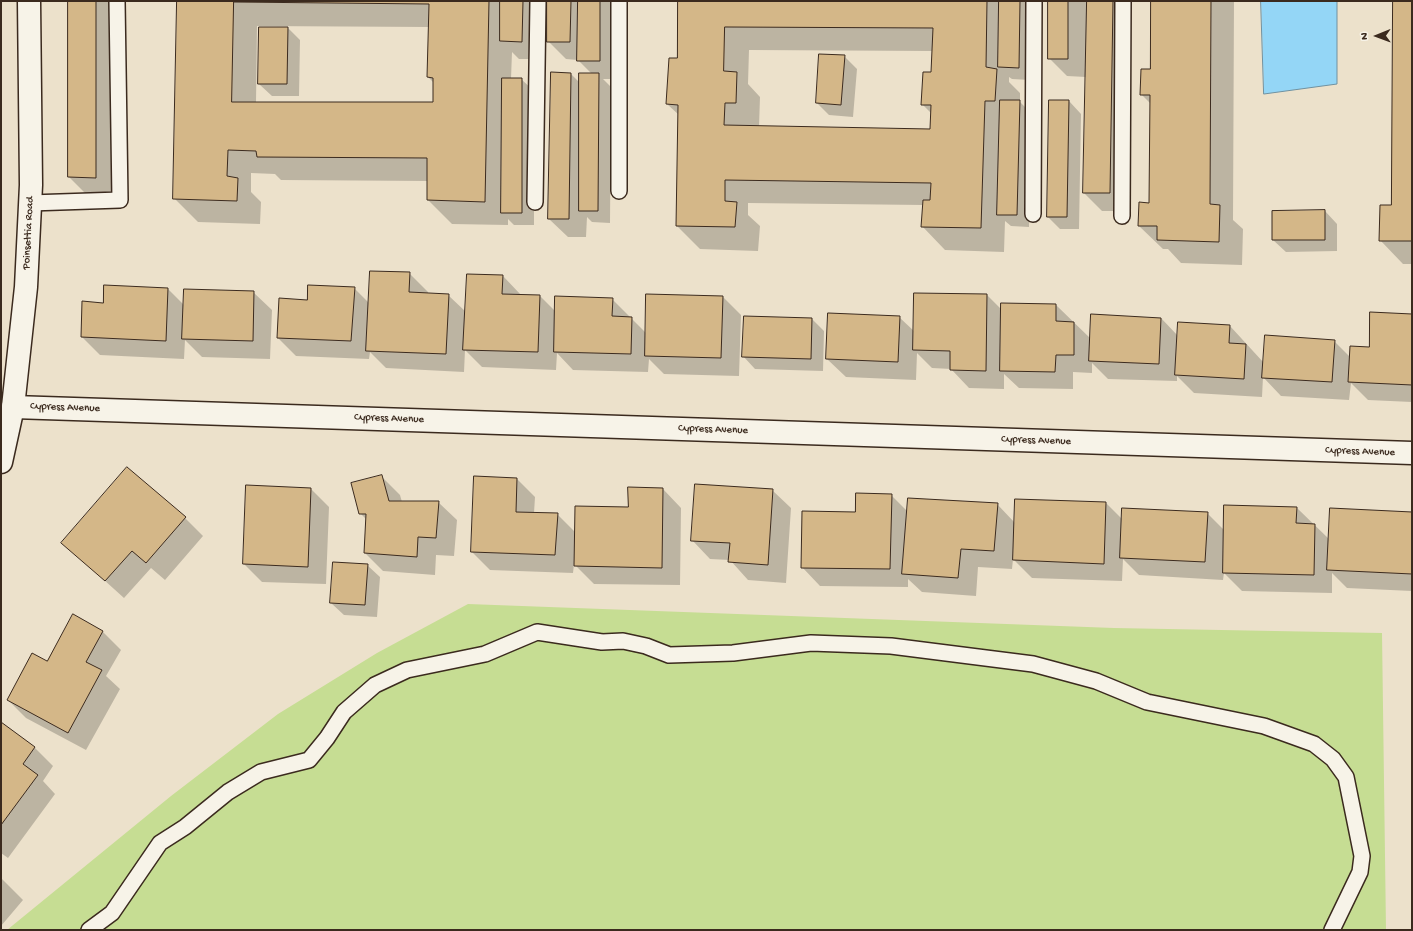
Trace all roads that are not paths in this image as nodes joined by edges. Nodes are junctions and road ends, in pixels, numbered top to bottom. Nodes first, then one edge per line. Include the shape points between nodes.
1 (29, 1) edge
2 (117, 1) edge
3 (538, 1) edge
4 (618, 1) edge
5 (1034, 1) edge
6 (1123, 1) edge
7 (619, 191) dead end
8 (30, 202) junction
9 (535, 202) dead end
10 (1033, 214) dead end
11 (1122, 216) dead end
12 (13, 407) junction
13 (1412, 454) edge
14 (1, 462) edge
15 (89, 930) edge
16 (1332, 930) edge

1 - 8 street, Poinsettia Road
2 - 8 lane via 120,200
3 - 9 lane
4 - 7 lane
5 - 10 lane
6 - 11 lane
8 - 12 street, Poinsettia Road via 26,287
12 - 13 street, Cypress Avenue
12 - 14 street, Poinsettia Road
15 - 16 lane via 112,913 160,843 228,792 261,772 309,760 344,712 375,685 407,670 484,654 537,632 602,642 623,641 669,655 733,653 811,643 891,646 1033,664 1096,681 1147,702 1264,726 1314,744 1333,759 1346,777 1362,856 1360,872

